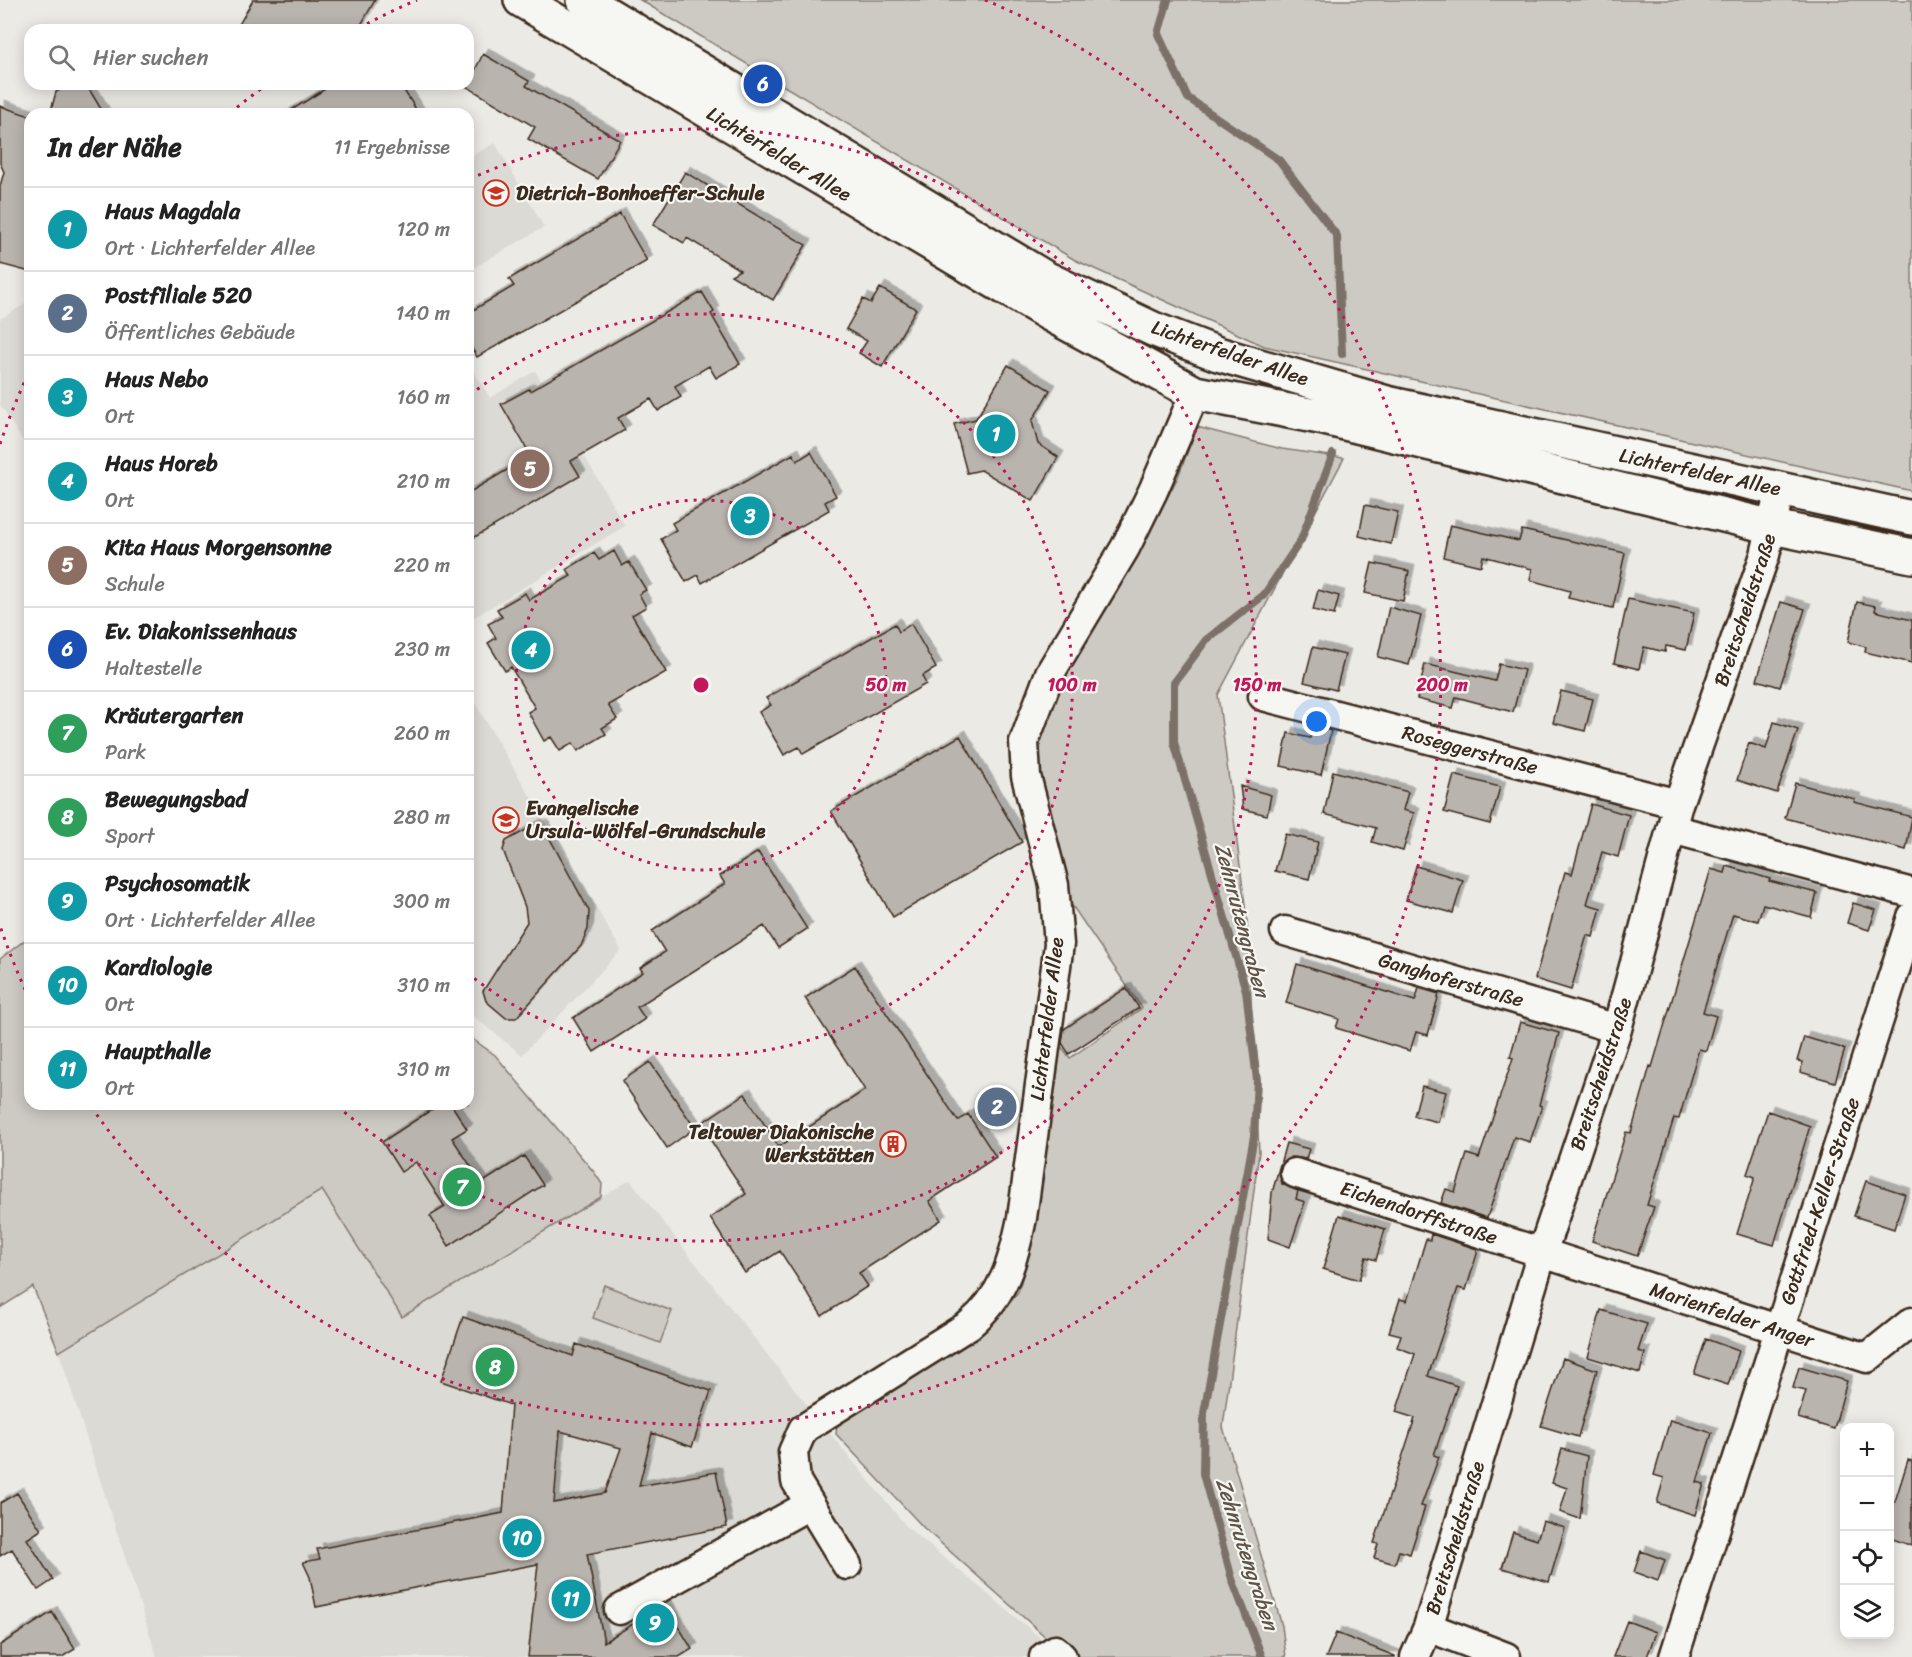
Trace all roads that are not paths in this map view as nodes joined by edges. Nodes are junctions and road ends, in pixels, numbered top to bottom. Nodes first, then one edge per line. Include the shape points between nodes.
1 (521, 0) edge
2 (584, 0) edge
3 (1195, 393) junction
4 (1780, 489) junction
5 (1912, 518) edge
6 (1773, 527) junction
7 (1912, 556) edge
8 (1263, 696) dead end
9 (1675, 817) junction
10 (1912, 893) edge
11 (1912, 917) edge
12 (1286, 931) dead end
13 (1617, 1029) junction
14 (1295, 1173) dead end
15 (1542, 1253) junction
16 (1912, 1322) edge
17 (1778, 1331) junction
18 (809, 1505) junction
19 (847, 1564) dead end
20 (619, 1610) dead end
21 (1428, 1627) junction
22 (1415, 1657) edge
23 (1506, 1657) edge
24 (1674, 1657) edge

1 - 3 main road, Lichterfelder Allee via 1038,307
2 - 4 main road, Lichterfelder Allee via 1045,278 1153,329 1218,354 1387,403
3 - 6 main road, Lichterfelder Allee via 1320,417
3 - 18 street, Lichterfelder Allee via 1125,548 1050,673 1024,742 1026,776 1054,885 1059,944 1016,1249 988,1310 803,1428 793,1452 796,1481
4 - 5 main road, Lichterfelder Allee
4 - 6 street, Breitscheidstraße
6 - 7 main road, Lichterfelder Allee
6 - 9 street, Breitscheidstraße
8 - 9 street, Roseggerstraße
9 - 10 street, Roseggerstraße
9 - 13 street, Breitscheidstraße
11 - 17 street, Gottfried-Keller-Straße
12 - 13 street, Ganghoferstraße
13 - 15 street, Breitscheidstraße
14 - 15 street, Eichendorffstraße
15 - 17 street, Marienfelder Anger
15 - 21 street, Breitscheidstraße
16 - 17 street, Marienfelder Anger via 1866,1358
17 - 24 street, Gottfried-Keller-Straße
18 - 19 street, Lichterfelder Allee
18 - 20 street
21 - 22 street, Breitscheidstraße
21 - 23 street

